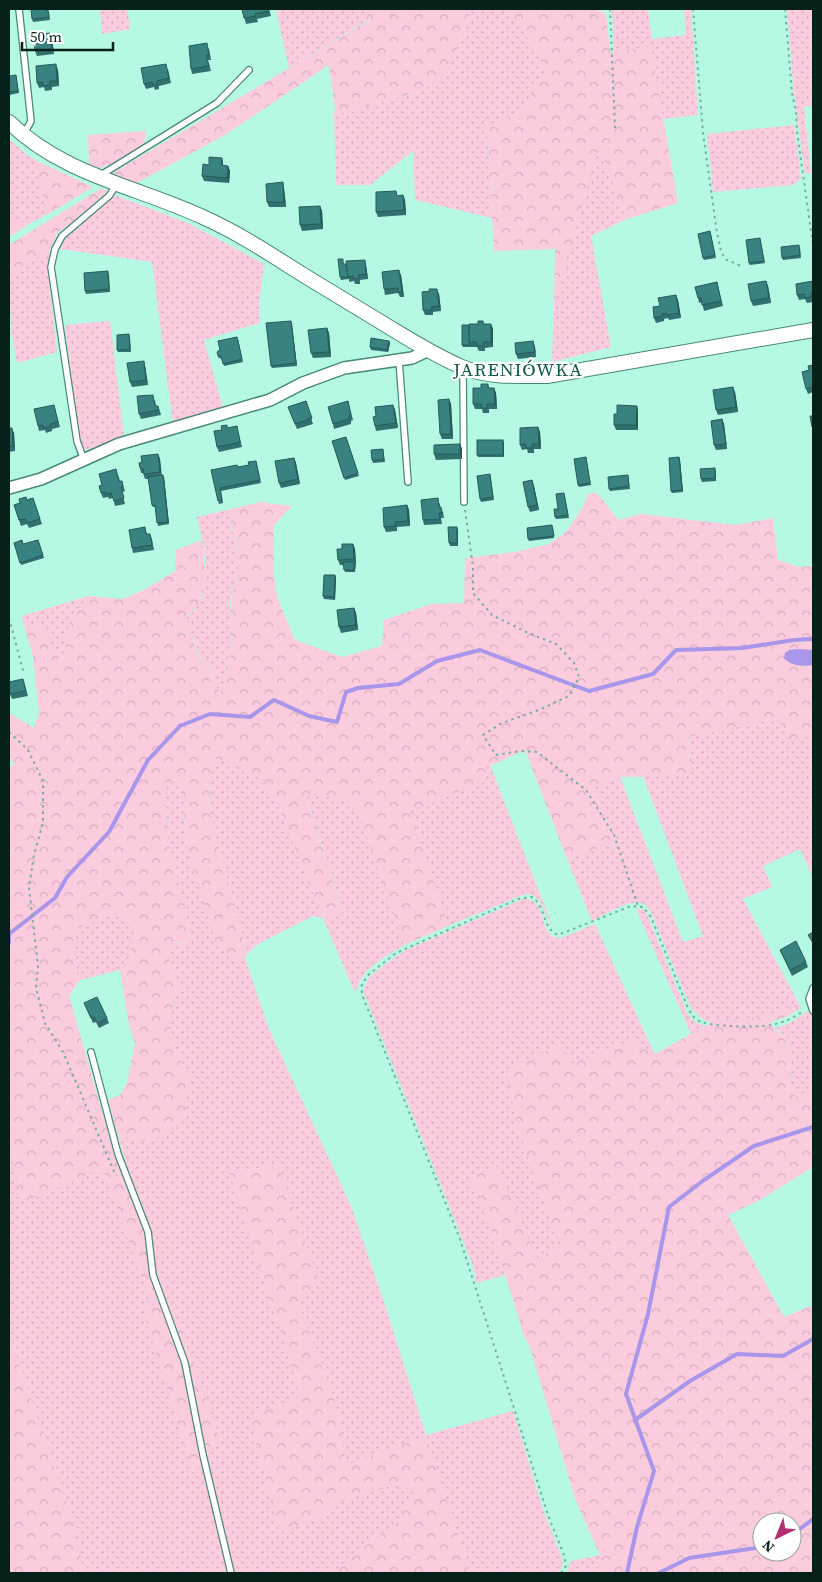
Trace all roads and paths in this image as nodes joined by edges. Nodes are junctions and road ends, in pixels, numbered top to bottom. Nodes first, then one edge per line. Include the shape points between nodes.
1 (19, 9) edge
2 (610, 9) edge
3 (693, 9) edge
4 (785, 9) edge
5 (249, 70) dead end
6 (9, 122) edge
7 (615, 128) dead end
8 (23, 136) junction
9 (99, 176) junction
10 (118, 183) junction
11 (813, 245) edge
12 (741, 266) dead end
13 (813, 330) edge
14 (429, 350) junction
15 (399, 360) junction
16 (463, 367) junction
17 (84, 460) junction
18 (408, 482) dead end
19 (9, 488) edge
20 (464, 502) joint
21 (9, 618) edge
22 (24, 674) dead end
23 (9, 732) edge
24 (638, 906) junction
25 (813, 988) edge
26 (812, 1008) edge
27 (91, 1052) dead end
28 (128, 1178) junction
29 (231, 1573) edge
30 (560, 1573) edge

1 - 8 lane via 31,121
2 - 7 path
3 - 12 path via 703,133 717,233 725,259
4 - 11 path via 792,93
5 - 9 lane via 217,103
6 - 8 street
8 - 9 street via 47,153
9 - 10 street
10 - 14 street via 207,218 250,241
10 - 17 lane via 109,196 62,236 55,249 52,268 77,441
13 - 16 street via 547,376 484,373
14 - 15 street
14 - 16 street
15 - 17 street via 344,368 302,383 270,400 118,444
15 - 18 lane
16 - 20 lane
17 - 19 street via 41,479
20 - 24 path via 474,593 492,615 556,644 574,663 579,677 569,696 502,723 483,735 496,755 537,752 586,790 614,835
21 - 22 path
23 - 28 path via 28,750 43,780 43,823 29,888 38,966 36,988 45,1023 63,1052 114,1174 118,1178
24 - 26 path via 651,917 688,1008 696,1020 713,1025 769,1026
24 - 30 path via 558,935 550,930 536,899 518,899 396,953 367,976 361,987 460,1239 548,1515 564,1555 566,1566
25 - 26 lane via 809,999
27 - 28 lane via 114,1141
28 - 29 lane via 148,1232 153,1275 185,1363

